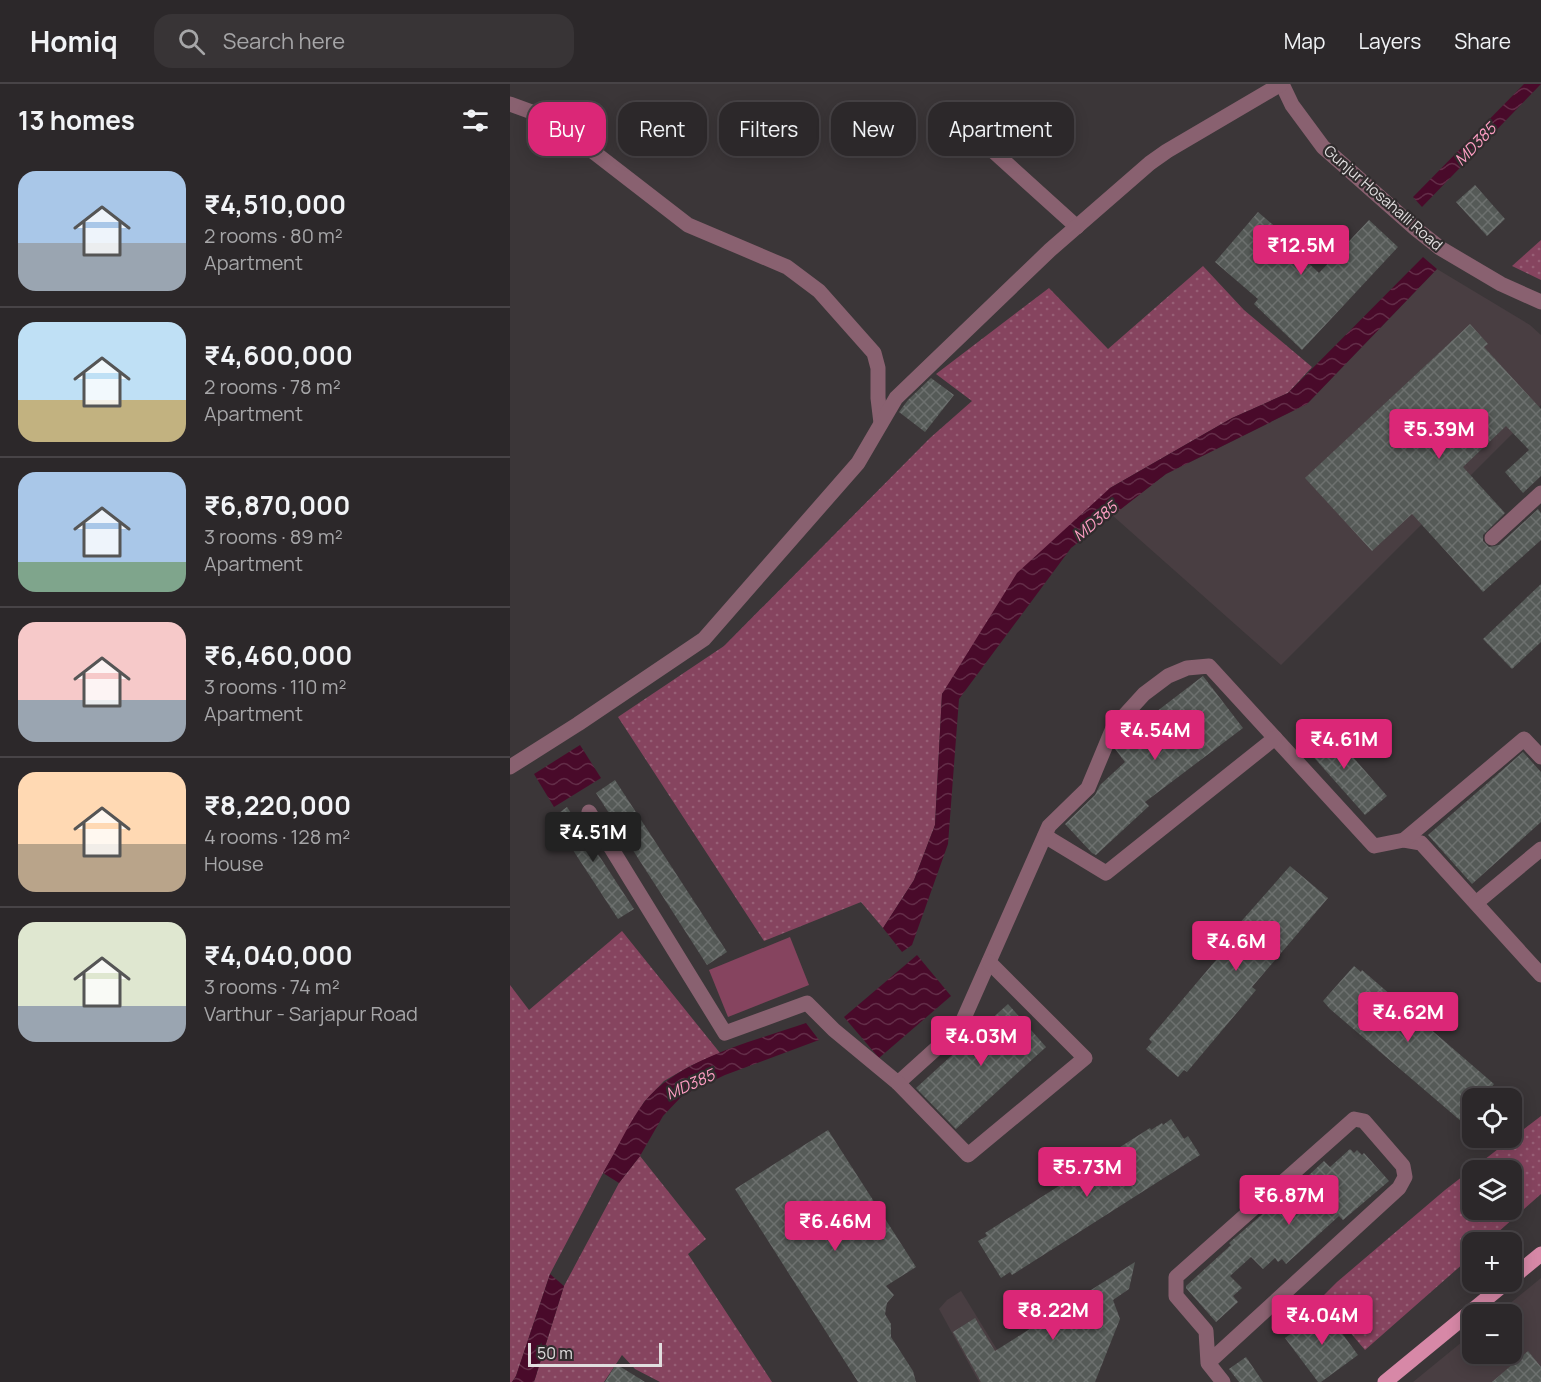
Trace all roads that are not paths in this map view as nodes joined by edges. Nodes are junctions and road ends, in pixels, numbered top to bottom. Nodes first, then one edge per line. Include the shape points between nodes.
1 (1281, 84) edge
2 (510, 104) edge
3 (999, 156) edge
4 (1077, 227) junction
5 (1541, 302) edge
6 (881, 423) junction
7 (1541, 492) edge
8 (1492, 538) dead end
9 (1275, 738) junction
10 (1541, 757) edge
11 (510, 767) edge
12 (589, 812) dead end
13 (1045, 836) junction
14 (1404, 840) junction
15 (1541, 849) edge
16 (1476, 903) junction
17 (989, 962) junction
18 (1541, 975) edge
19 (898, 1083) junction
20 (1541, 1254) edge
21 (1522, 1270) edge
22 (1495, 1292) edge
23 (1208, 1363) junction
24 (1395, 1379) edge
25 (1223, 1382) edge

1 - 4 street via 1167,151
1 - 5 street, Gunjur Hosahalli Road via 1323,147 1416,229 1501,284
2 - 6 street via 551,119 688,225 787,267 819,291 874,353
3 - 4 street
4 - 6 street via 896,398
6 - 11 street via 858,463 704,639
7 - 8 street
9 - 13 street via 1106,873
9 - 13 street via 1209,666 1187,668 1168,676 1126,711 1113,728 1088,788 1049,826
9 - 14 street via 1374,846
10 - 14 street via 1524,739
12 - 19 street via 725,1033 807,1003
13 - 17 street
14 - 16 street via 1421,843
15 - 16 street
16 - 18 street
17 - 19 street via 960,1027
17 - 19 street via 1085,1058 968,1155
20 - 21 main road
22 - 24 main road
23 - 23 street via 1399,1188 1405,1177 1403,1166 1364,1121 1354,1119 1176,1277 1176,1296 1206,1331
23 - 25 street

